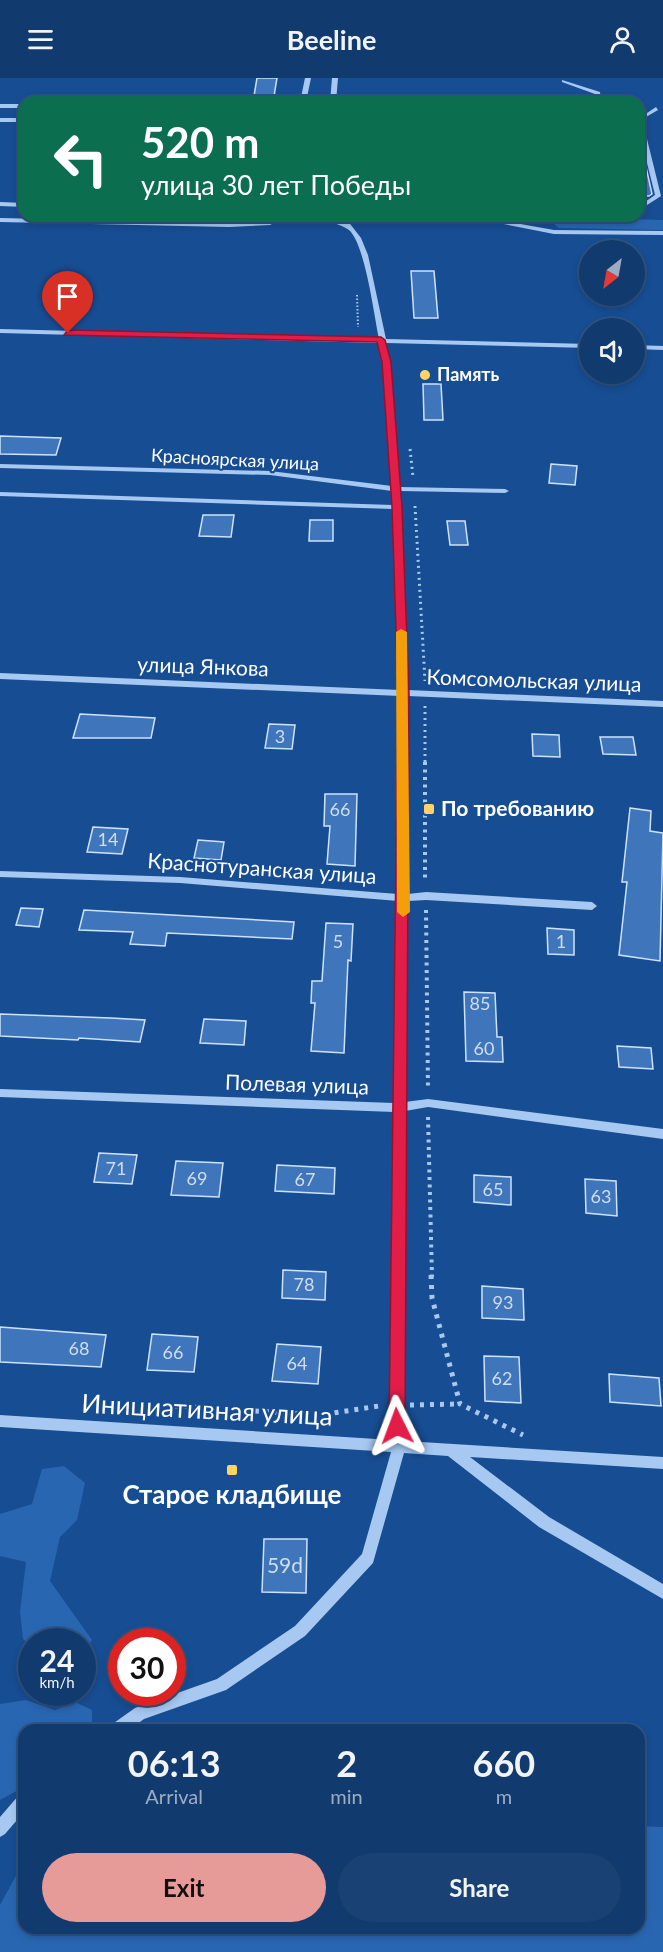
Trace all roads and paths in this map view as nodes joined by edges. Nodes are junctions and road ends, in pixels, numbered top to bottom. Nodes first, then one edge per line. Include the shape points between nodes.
1 (308, 78) edge
2 (335, 78) edge
3 (564, 81) dead end
4 (304, 96) edge
5 (334, 96) edge
6 (598, 96) edge
7 (0, 106) edge
8 (18, 106) edge
9 (656, 109) junction
10 (663, 109) edge
11 (645, 111) edge
12 (645, 114) edge
13 (0, 120) edge
14 (18, 120) edge
15 (645, 151) edge
16 (0, 204) edge
17 (645, 204) edge
18 (18, 205) edge
19 (663, 205) edge
20 (645, 206) edge
21 (0, 220) edge
22 (18, 220) edge
23 (174, 222) edge
24 (272, 222) edge
25 (335, 222) edge
26 (346, 222) edge
27 (499, 222) edge
28 (350, 227) junction
29 (663, 233) edge
30 (357, 288) dead end
31 (0, 331) edge
32 (360, 339) junction
33 (381, 340) junction
34 (579, 346) edge
35 (645, 347) edge
36 (663, 348) edge
37 (410, 446) dead end
38 (0, 466) edge
39 (395, 489) junction
40 (414, 489) junction
41 (505, 491) dead end
42 (0, 494) edge
43 (397, 507) junction
44 (0, 676) edge
45 (404, 693) junction
46 (425, 695) junction
47 (663, 704) edge
48 (0, 874) edge
49 (426, 896) junction
50 (404, 898) junction
51 (592, 906) dead end
52 (0, 1092) edge
53 (428, 1103) junction
54 (399, 1108) junction
55 (663, 1134) edge
56 (460, 1404) junction
57 (175, 1406) dead end
58 (395, 1406) junction
59 (0, 1421) edge
60 (523, 1435) dead end
61 (399, 1446) junction
62 (450, 1449) junction
63 (663, 1463) edge
64 (663, 1592) edge
65 (124, 1724) edge
66 (18, 1807) edge
67 (0, 1829) edge

1 - 4 street
2 - 5 street
3 - 6 street
7 - 8 street
9 - 10 street
9 - 11 street
9 - 12 street
13 - 14 street
15 - 17 street via 658,196
16 - 18 street
19 - 20 street
21 - 22 street
23 - 24 street
25 - 28 street
26 - 28 street
27 - 29 street via 554,232
28 - 33 street via 365,255
30 - 32 path
31 - 32 street
32 - 33 street
33 - 34 street
33 - 39 street via 387,362
35 - 36 street
37 - 40 path
38 - 39 street, Красноярская улица via 270,473
39 - 40 street, Красноярская улица
39 - 43 street
40 - 41 street, Красноярская улица
40 - 46 path
42 - 43 street, Красноярская улица
43 - 45 street
44 - 45 street, улица Янкова
45 - 46 street, Комсомольская улица
45 - 50 street
46 - 47 street, Комсомольская улица
46 - 49 path
48 - 50 street, Краснотуранская улица via 180,880
49 - 50 street, Краснотуранская улица
49 - 51 street, Краснотуранская улица
49 - 53 path
50 - 54 street
52 - 54 street, Полевая улица
53 - 54 street, Полевая улица
53 - 55 street, Полевая улица
53 - 56 path via 432,1298
54 - 58 street
56 - 58 path
56 - 60 path
57 - 58 path via 320,1415
58 - 61 street
59 - 61 street, Инициативная улица
61 - 62 street, Инициативная улица
61 - 65 street via 368,1558 300,1631 221,1685 140,1713
62 - 63 street, Инициативная улица
62 - 64 street via 544,1522
66 - 67 street

